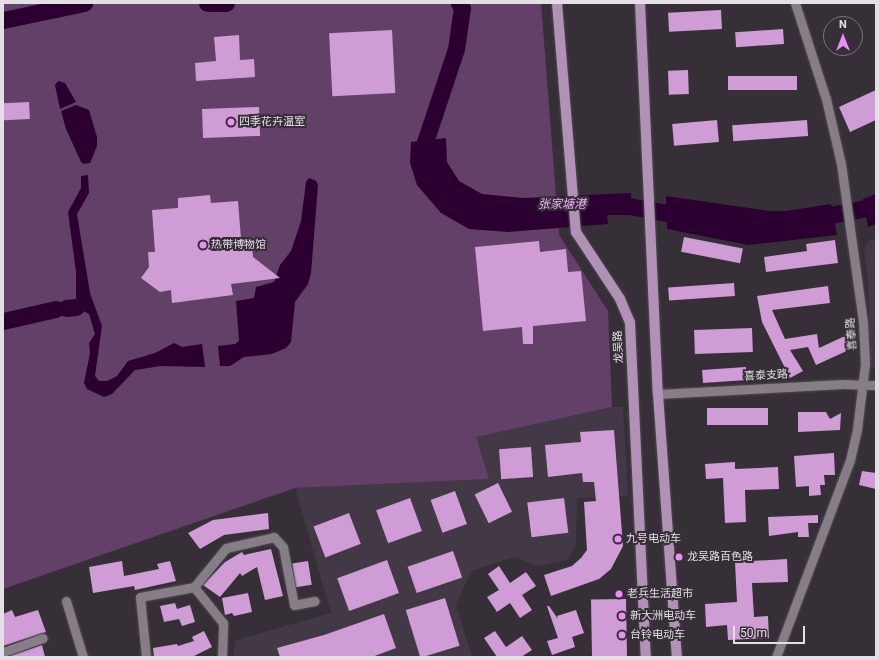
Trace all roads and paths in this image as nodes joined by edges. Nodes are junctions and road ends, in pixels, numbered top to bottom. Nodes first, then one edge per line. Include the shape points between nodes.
1 (557, 3) edge
2 (640, 3) edge
3 (795, 3) edge
4 (864, 384) junction
5 (876, 385) edge
6 (658, 394) junction
7 (194, 587) junction
8 (66, 601) dead end
9 (315, 601) dead end
10 (43, 638) dead end
11 (3, 652) edge
12 (83, 657) edge
13 (146, 657) edge
14 (222, 657) edge
15 (646, 657) edge
16 (677, 657) edge
17 (776, 657) edge

1 - 15 main road, 龙吴路 via 576,232 620,299 630,323
2 - 6 main road
3 - 4 street, 喜泰路 via 826,99 847,198 863,322
4 - 5 street, 喜泰支路
4 - 6 street, 喜泰支路
4 - 17 street, 喜泰路 via 857,429 840,490
6 - 16 main road
7 - 9 street via 226,548 274,538 283,547 294,605
7 - 13 street via 140,598
7 - 14 street via 223,623
8 - 12 street
10 - 11 street

